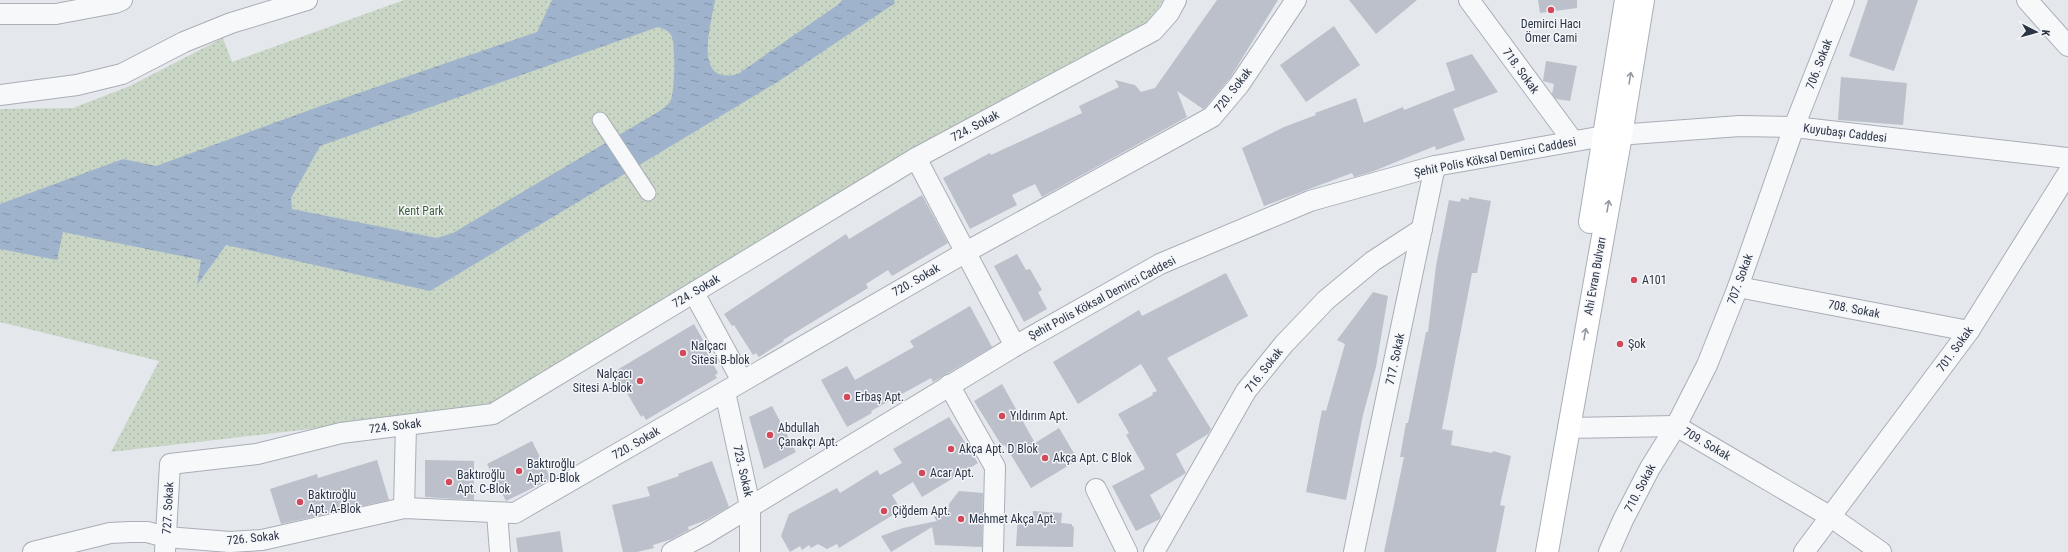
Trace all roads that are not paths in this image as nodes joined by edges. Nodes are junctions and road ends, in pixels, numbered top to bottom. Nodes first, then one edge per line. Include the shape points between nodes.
1 (122, 0) edge
2 (307, 0) edge
3 (1176, 0) edge
4 (1296, 0) edge
5 (1469, 0) edge
6 (1626, 0) edge
7 (1642, 0) edge
8 (1844, 0) edge
9 (2027, 0) edge
10 (0, 14) edge
11 (2068, 46) edge
12 (0, 95) edge
13 (600, 120) dead end
14 (1794, 127) junction
15 (1613, 136) junction
16 (1573, 141) junction
17 (916, 158) junction
18 (2068, 158) edge
19 (1435, 166) junction
20 (2068, 173) edge
21 (648, 193) dead end
22 (1422, 229) junction
23 (966, 252) junction
24 (1738, 287) junction
25 (694, 293) junction
26 (1969, 331) junction
27 (1015, 346) junction
28 (742, 381) junction
29 (949, 385) junction
30 (725, 392) junction
31 (406, 425) junction
32 (1676, 426) junction
33 (1568, 428) junction
34 (170, 464) joint
35 (1096, 488) dead end
36 (750, 506) junction
37 (404, 508) junction
38 (497, 513) junction
39 (1830, 517) junction
40 (166, 544) edge
41 (33, 552) edge
42 (500, 552) edge
43 (672, 552) edge
44 (750, 552) edge
45 (993, 552) edge
46 (1127, 552) edge
47 (1154, 552) edge
48 (1354, 552) edge
49 (1533, 552) edge
50 (1547, 552) edge
51 (1609, 552) edge
52 (1804, 552) edge
53 (1881, 552) edge

1 - 10 street via 56,14
2 - 12 street via 231,22 184,42 122,74 77,85
3 - 17 street, 724. Sokak via 1169,13 1153,31
4 - 23 street, 720. Sokak via 1239,84 1212,117
5 - 16 street, 718. Sokak
6 - 15 main road, Ahi Evran Bulvarı
15 -> 7 main road, Ahi Evran Bulvarı
8 - 14 street, 706. Sokak
9 - 11 street
13 - 21 street
14 - 15 street, Kuyubaşı Caddesi via 1740,126
14 - 18 street, Kuyubaşı Caddesi
14 - 24 street, 707. Sokak
15 - 16 street, Şehit Polis Köksal Demirci Caddesi
33 -> 15 main road, Ahi Evran Bulvarı
15 - 49 main road, Ahi Evran Bulvarı
16 - 19 street, Şehit Polis Köksal Demirci Caddesi
17 - 23 street
17 - 25 street, 724. Sokak
19 - 22 street, 717. Sokak
19 - 27 street, Şehit Polis Köksal Demirci Caddesi via 1310,201 1168,261
20 - 26 street, 701. Sokak
22 - 47 street, 716. Sokak via 1373,261 1326,300 1284,344 1246,391
22 - 48 street, 717. Sokak
23 - 27 street
23 - 28 street, 720. Sokak
24 - 26 street, 708. Sokak
24 - 32 street, 707. Sokak via 1707,365
25 - 28 street
25 - 31 street, 724. Sokak via 493,414
26 - 39 street, 701. Sokak
27 - 29 street, Şehit Polis Köksal Demirci Caddesi
28 - 30 street, 720. Sokak
29 - 36 street, Şehit Polis Köksal Demirci Caddesi
29 - 45 street via 994,467
30 - 36 street, 723. Sokak
30 - 38 street, 720. Sokak via 515,513
31 - 34 street, 724. Sokak via 341,433 257,454
31 - 37 street
32 - 33 street, 709. Sokak
32 - 39 street, 709. Sokak
32 - 51 street, 710. Sokak via 1650,468
33 - 50 main road, Ahi Evran Bulvarı
34 - 40 street, 727. Sokak
35 - 46 street
36 - 43 street, Şehit Polis Köksal Demirci Caddesi via 704,536
36 - 44 street, 723. Sokak
37 - 38 street, 726. Sokak
37 - 40 street, 726. Sokak via 262,540
38 - 42 street
39 - 52 street, 701. Sokak
39 - 53 street, 709. Sokak
40 - 41 street, 726. Sokak via 147,532 110,533

